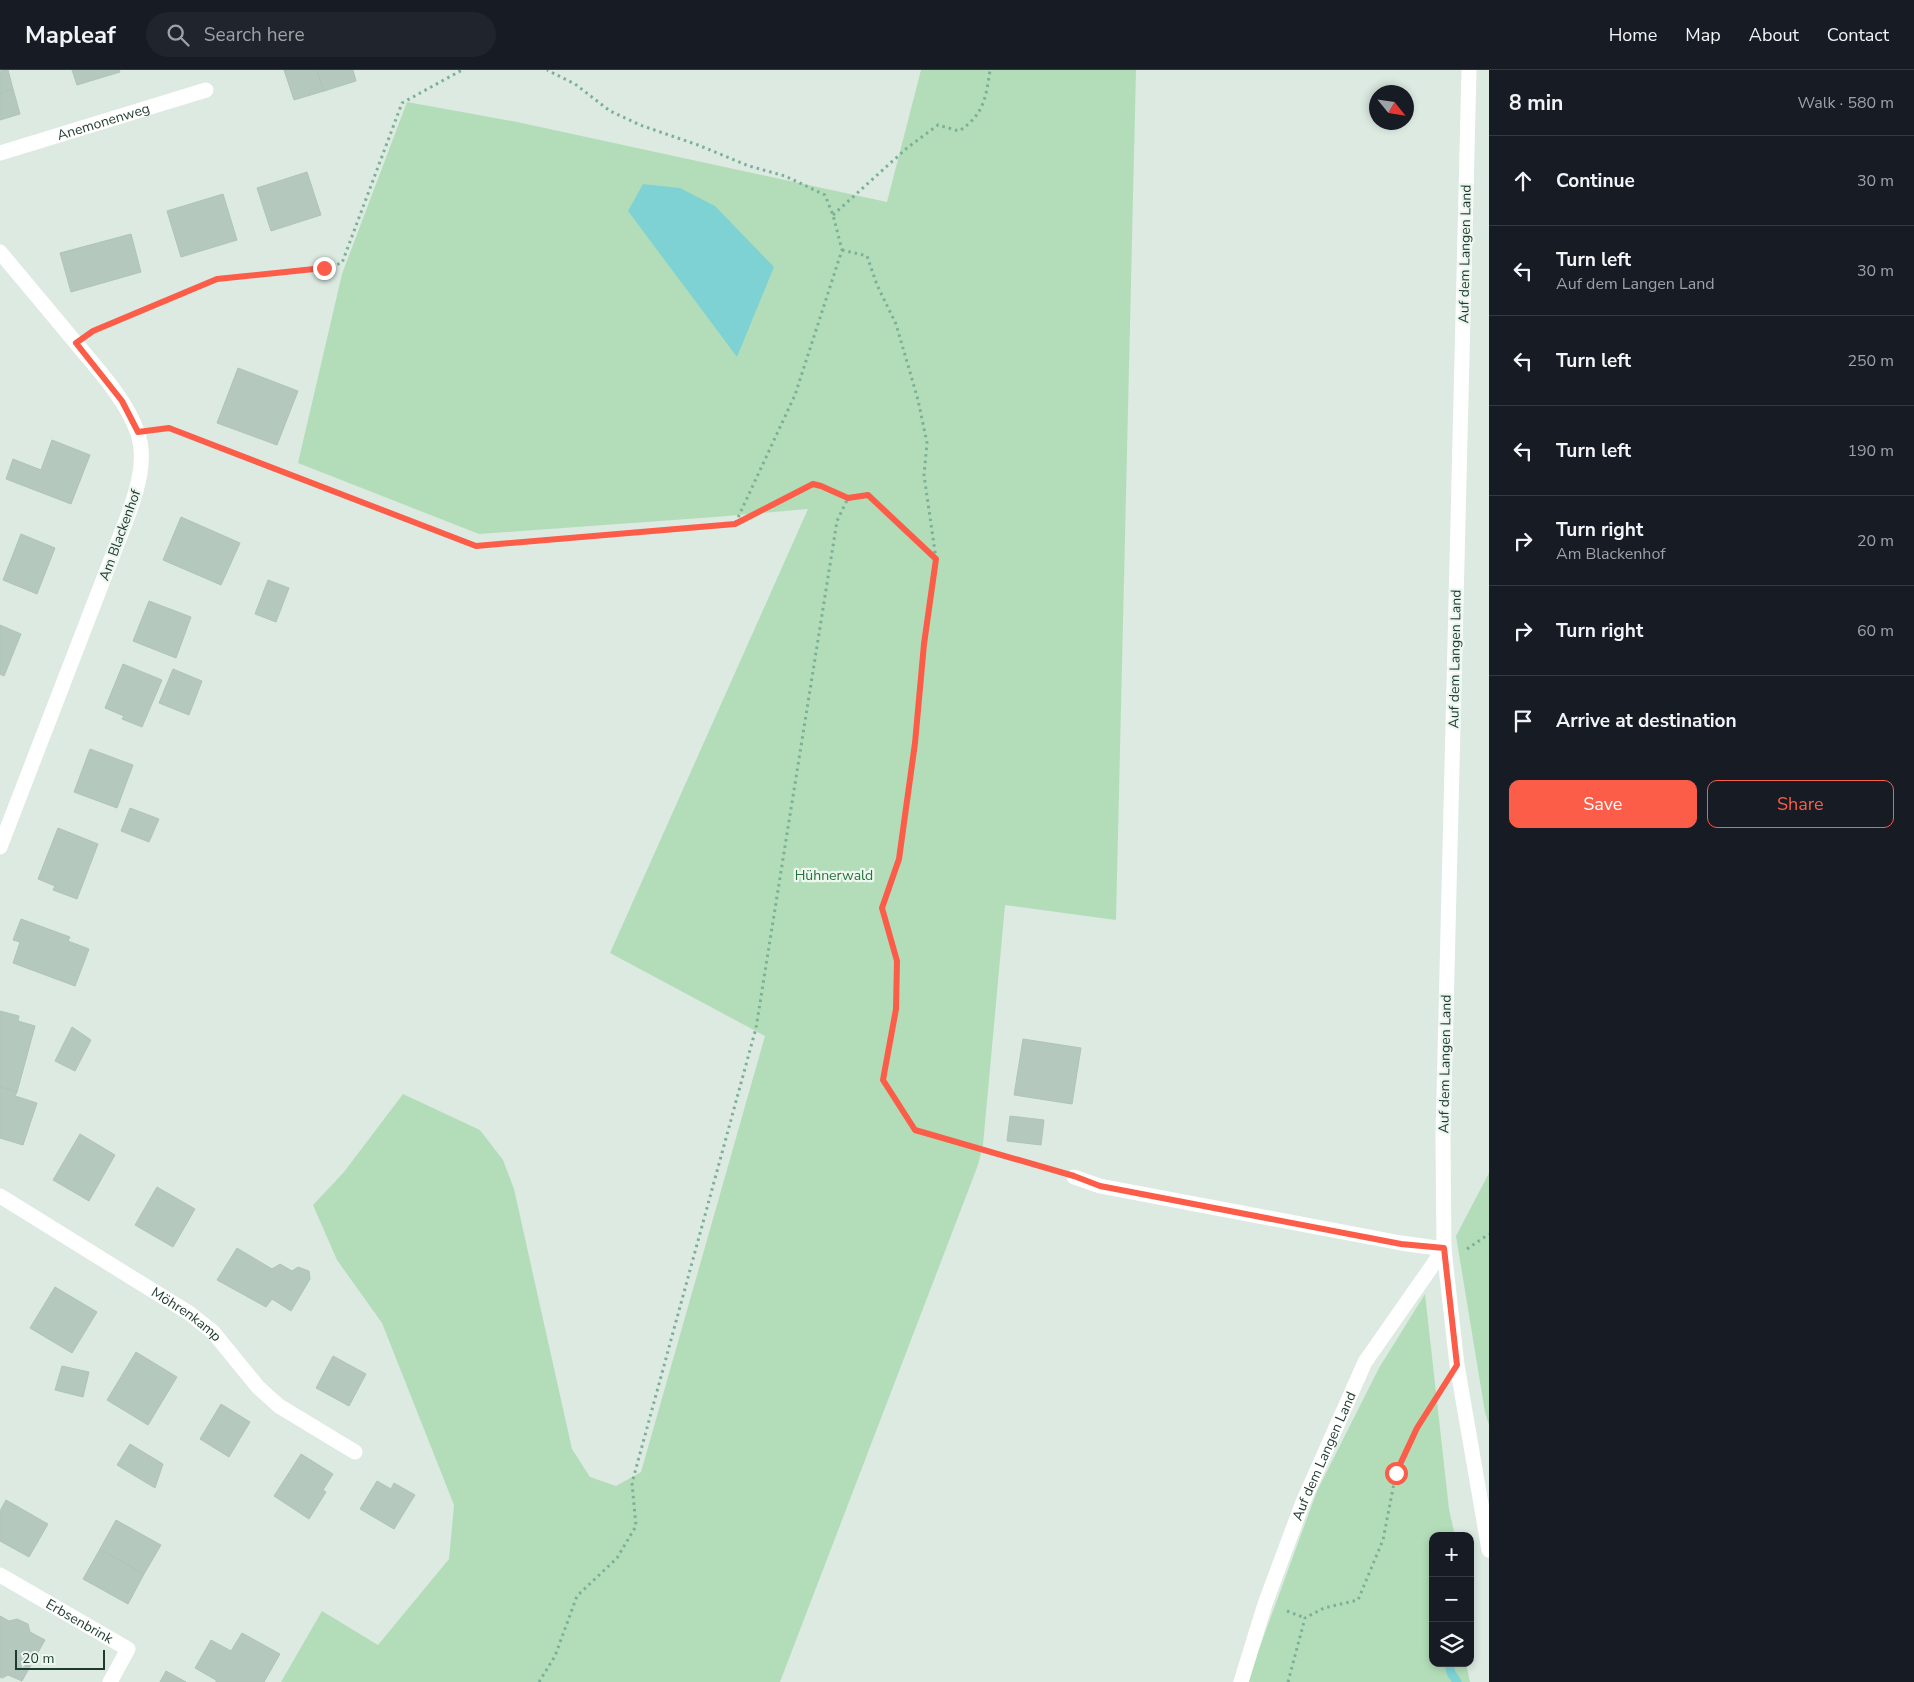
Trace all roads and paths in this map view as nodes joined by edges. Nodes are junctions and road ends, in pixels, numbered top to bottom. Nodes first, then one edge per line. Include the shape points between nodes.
1 (462, 70) edge
2 (547, 70) edge
3 (990, 70) edge
4 (1470, 70) edge
5 (206, 90) dead end
6 (0, 153) edge
7 (834, 215) junction
8 (842, 250) junction
9 (0, 252) edge
10 (76, 343) junction
11 (138, 432) junction
12 (848, 498) junction
13 (735, 524) junction
14 (936, 559) junction
15 (0, 847) edge
16 (1074, 1176) joint
17 (0, 1196) edge
18 (1444, 1248) junction
19 (1457, 1365) junction
20 (355, 1452) dead end
21 (1489, 1550) edge
22 (0, 1575) edge
23 (110, 1682) edge
24 (539, 1682) edge
25 (1241, 1682) edge
26 (1288, 1682) edge

1 - 10 path via 402,103 342,263 324,268 217,279 93,331
2 - 7 path via 575,84 610,111 640,125 785,176 825,195
3 - 7 path via 985,101 969,124 959,131 938,125 907,148
4 - 18 street, Auf dem Langen Land via 1443,1136
5 - 6 street, Anemonenweg
7 - 8 path
8 - 13 path via 795,395
8 - 14 path via 866,256 896,324 927,443 924,475
9 - 10 street, Am Blackenhof
10 - 11 street, Am Blackenhof via 122,401
11 - 13 path via 169,428 476,546
11 - 15 street, Am Blackenhof via 142,458 138,486
12 - 13 path via 813,484
12 - 14 path via 868,495
12 - 24 path via 837,521 756,1028 632,1483 636,1526 617,1558 577,1596 555,1656
14 - 16 path via 899,859 882,908 897,961 896,1009 883,1080 915,1130
16 - 18 street via 1100,1186 1401,1244
17 - 20 street, Möhrenkamp via 190,1314 213,1332 258,1387 280,1406
18 - 19 street, Auf dem Langen Land
18 - 25 street, Auf dem Langen Land via 1365,1362 1303,1502 1265,1604
19 - 21 street, Auf dem Langen Land
19 - 26 path via 1417,1428 1396,1473 1383,1540 1358,1600 1324,1608 1305,1618
22 - 23 street, Erbsenbrink via 128,1650

